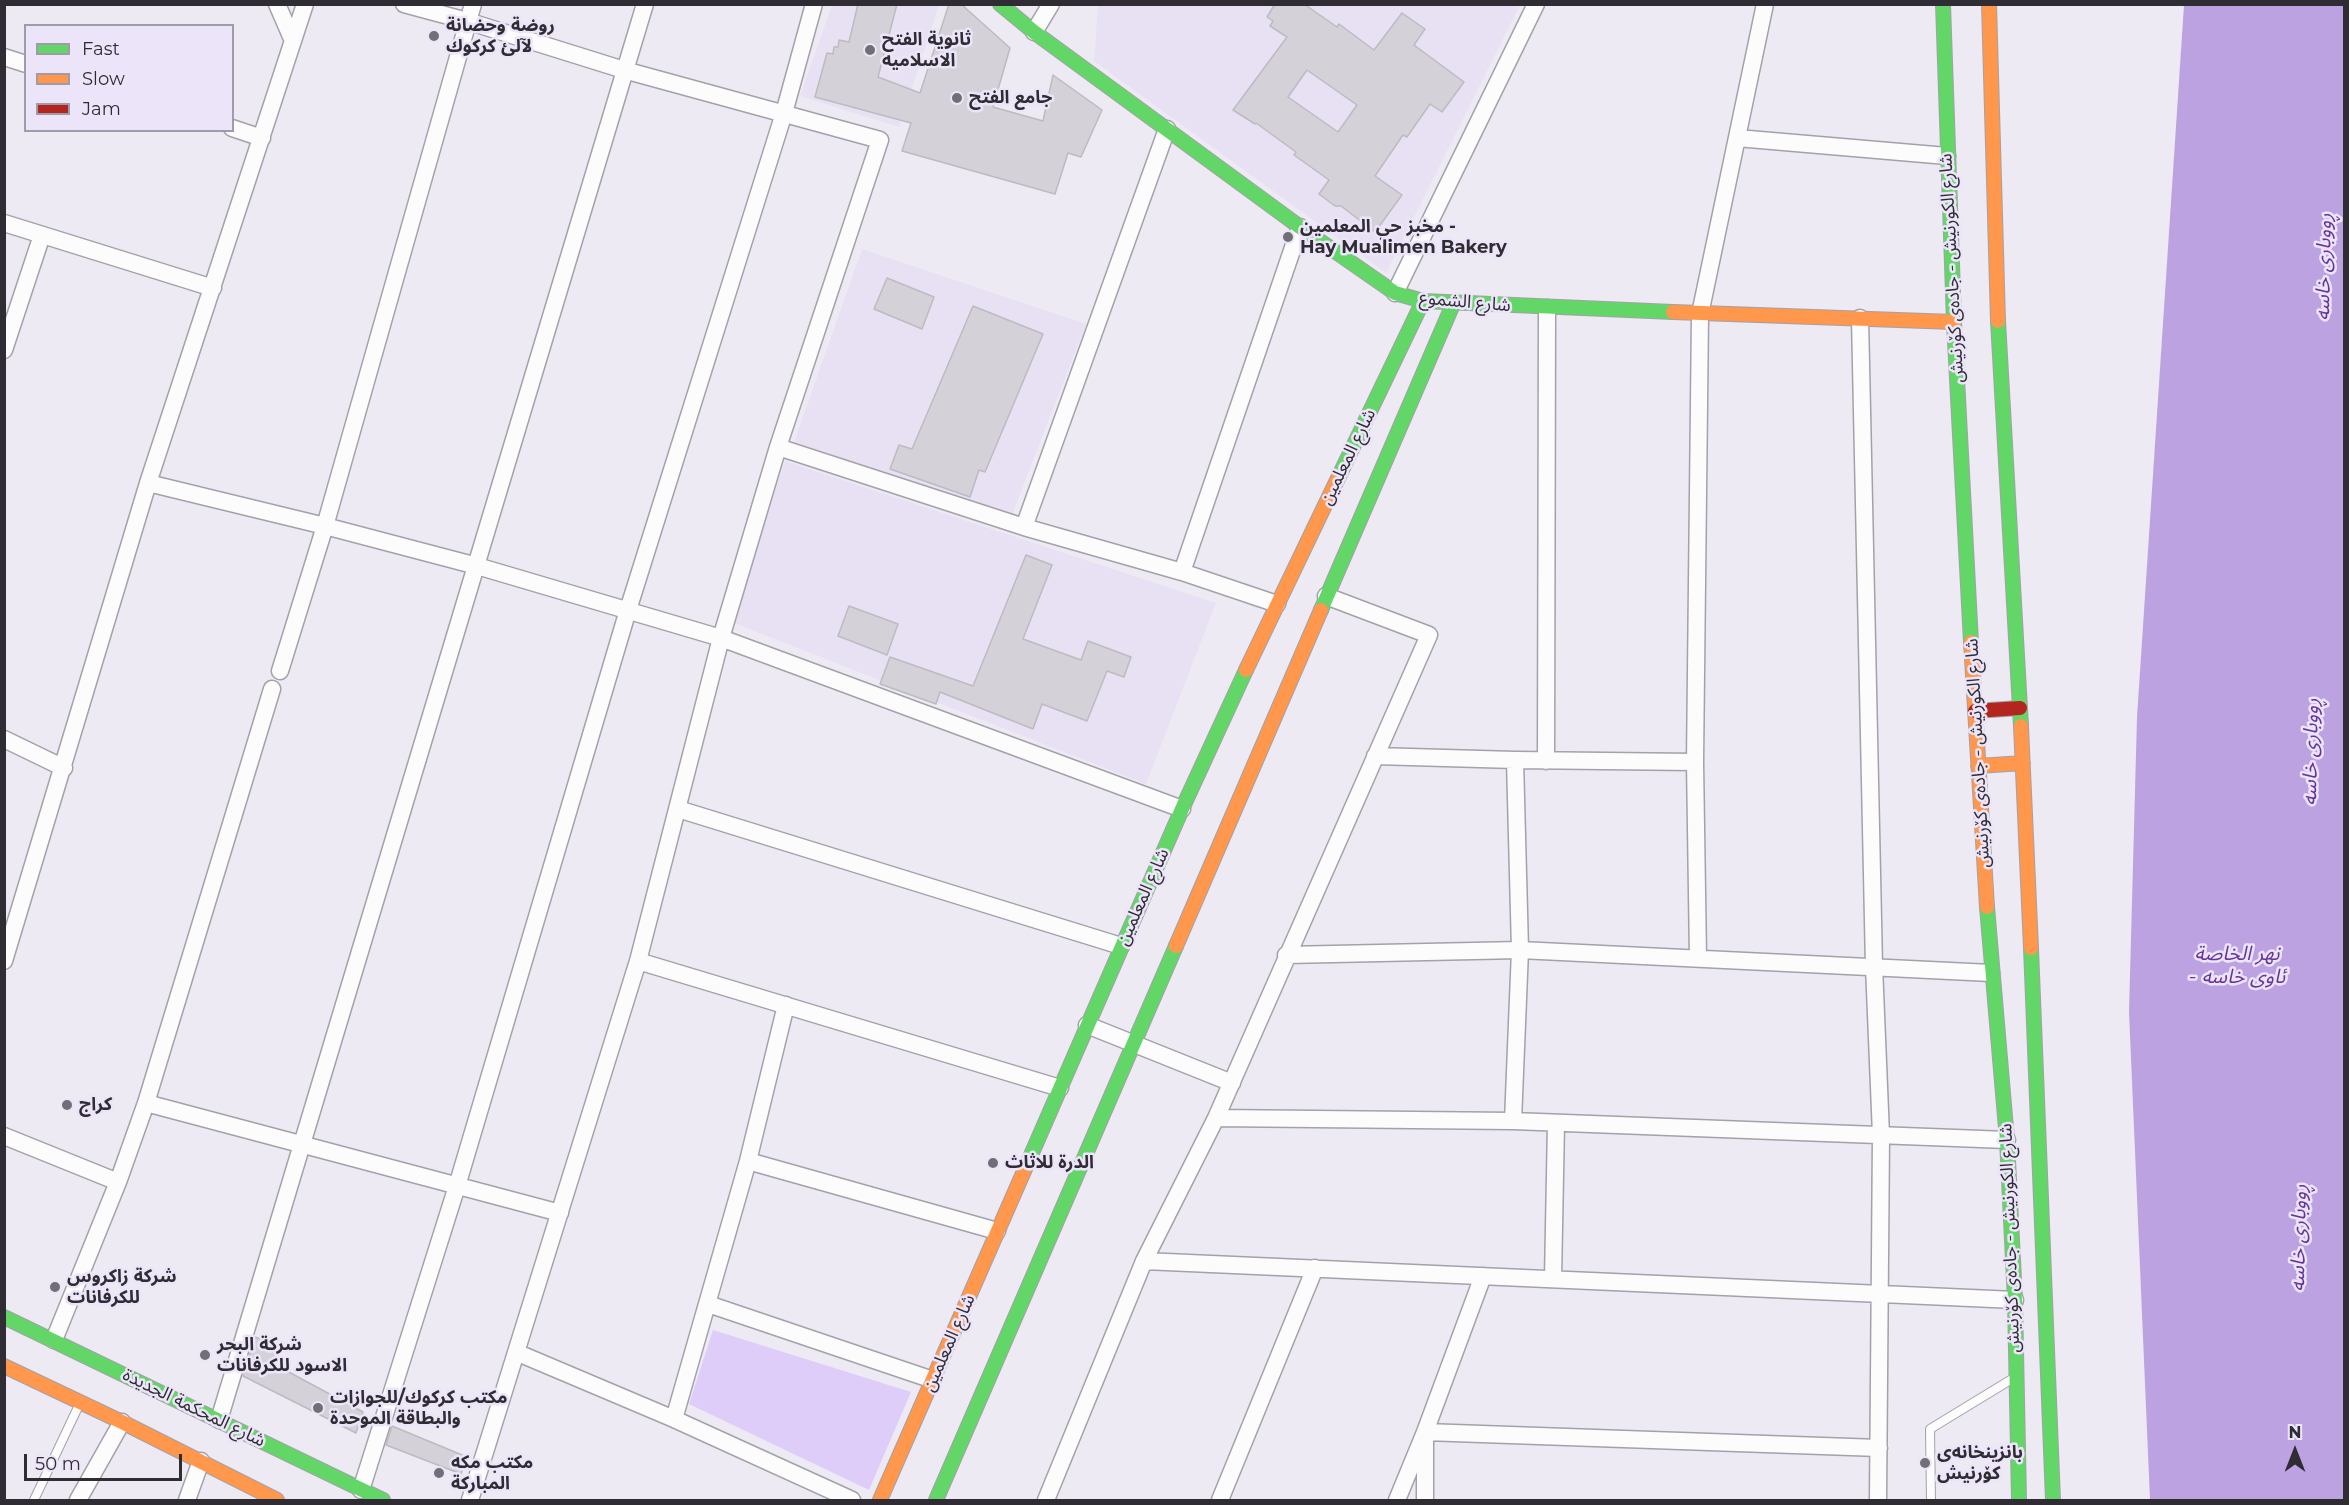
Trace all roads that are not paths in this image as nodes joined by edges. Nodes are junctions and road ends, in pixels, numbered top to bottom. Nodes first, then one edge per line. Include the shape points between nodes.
1 (277, 4) edge
2 (305, 4) edge
3 (405, 4) edge
4 (473, 4) edge
5 (645, 4) edge
6 (814, 4) edge
7 (1000, 4) edge
8 (1051, 4) edge
9 (1536, 4) edge
10 (1765, 4) edge
11 (1943, 4) edge
12 (1989, 4) edge
13 (467, 21) junction
14 (1034, 32) junction
15 (293, 41) junction
16 (4, 57) edge
17 (24, 62) edge
18 (624, 70) junction
19 (784, 113) junction
20 (234, 129) edge
21 (1167, 129) junction
22 (262, 138) junction
23 (1737, 138) junction
24 (1947, 156) junction
25 (4, 223) edge
26 (1300, 227) junction
27 (42, 235) junction
28 (213, 288) junction
29 (1395, 293) junction
30 (1423, 301) junction
31 (1454, 302) junction
32 (1547, 308) junction
33 (1700, 314) junction
34 (1860, 318) junction
35 (1953, 322) junction
36 (4, 350) edge
37 (778, 447) junction
38 (148, 483) junction
39 (325, 526) junction
40 (1024, 527) junction
41 (477, 566) junction
42 (1182, 572) junction
43 (1326, 596) junction
44 (1277, 604) junction
45 (628, 610) junction
46 (721, 638) junction
47 (280, 671) dead end
48 (272, 689) dead end
49 (2020, 708) junction
50 (1975, 711) junction
51 (4, 740) edge
52 (1375, 756) junction
53 (1515, 760) junction
54 (1546, 761) junction
55 (1695, 762) junction
56 (2023, 763) junction
57 (1978, 766) junction
58 (64, 768) junction
59 (678, 808) junction
60 (1182, 809) junction
61 (11, 916) edge
62 (1121, 946) junction
63 (1520, 950) junction
64 (1286, 956) junction
65 (1698, 958) junction
66 (638, 961) junction
67 (4, 962) edge
68 (1874, 966) junction
69 (1991, 973) junction
70 (786, 1005) junction
71 (1087, 1025) junction
72 (1132, 1045) junction
73 (1232, 1083) junction
74 (1060, 1088) junction
75 (146, 1103) junction
76 (1216, 1119) junction
77 (1513, 1121) junction
78 (1556, 1123) junction
79 (1881, 1135) junction
80 (4, 1136) edge
81 (2007, 1140) junction
82 (301, 1144) junction
83 (748, 1161) junction
84 (118, 1182) junction
85 (457, 1186) junction
86 (560, 1213) junction
87 (997, 1231) junction
88 (1144, 1261) junction
89 (1315, 1268) junction
90 (1483, 1276) junction
91 (1553, 1279) junction
92 (1880, 1295) junction
93 (2015, 1300) junction
94 (708, 1305) junction
95 (4, 1317) edge
96 (54, 1340) junction
97 (518, 1353) junction
98 (4, 1366) edge
99 (2015, 1377) junction
100 (933, 1380) junction
101 (80, 1402) junction
102 (674, 1419) junction
103 (219, 1420) junction
104 (122, 1422) junction
105 (1425, 1432) junction
106 (1879, 1448) junction
107 (201, 1461) junction
108 (361, 1490) junction
109 (34, 1500) edge
110 (78, 1500) edge
111 (187, 1500) edge
112 (277, 1500) edge
113 (383, 1500) edge
114 (470, 1500) edge
115 (852, 1500) edge
116 (880, 1500) edge
117 (936, 1500) edge
118 (1046, 1500) edge
119 (1220, 1500) edge
120 (1397, 1500) edge
121 (1425, 1500) edge
122 (1878, 1500) edge
123 (1931, 1500) edge
124 (2019, 1500) edge
125 (2053, 1500) edge

1 - 15 street
2 - 15 street
3 - 13 street
4 - 13 street
5 - 18 street
6 - 19 street
7 - 14 main road, شارع الشموع
8 - 14 street
9 - 29 street
10 - 23 street
11 - 24 main road, شارع الكورنيش - جادەی کۆرنیش
12 - 49 main road, شارع الكورنيش - جادەی کۆرنیش via 1998,329
13 - 18 street
13 - 39 street
14 - 21 main road, شارع الشموع
15 - 22 street
16 - 17 street
18 - 19 street
18 - 41 street
19 - 37 street via 880,140
19 - 45 street
20 - 22 street
21 - 26 main road, شارع الشموع
21 - 40 street
22 - 28 street
23 - 24 street
23 - 33 street
24 - 35 main road, شارع الكورنيش - جادەی کۆرنیش
25 - 27 street
26 - 29 main road, شارع الشموع
26 - 42 street
27 - 28 street
27 - 36 street
28 - 38 street
29 - 30 main road, شارع الشموع
30 - 31 main road, شارع الشموع
30 - 44 main road, شارع المعلمين
31 - 32 main road, شارع الشموع
31 - 43 main road, شارع المعلمين
32 - 33 main road, شارع الشموع
32 - 54 street
33 - 34 main road, شارع الشموع
33 - 55 street
34 - 35 main road, شارع الشموع
34 - 68 street
35 - 50 main road, شارع الكورنيش - جادەی کۆرنیش
37 - 40 street
37 - 46 street
38 - 39 street
38 - 58 street
39 - 41 street
39 - 47 street
40 - 42 street
41 - 45 street
41 - 82 street
42 - 44 street
43 - 52 street via 1429,635
43 - 72 main road, شارع المعلمين
44 - 60 main road, شارع المعلمين
45 - 46 street
45 - 85 street
46 - 59 street
46 - 60 street
48 - 75 street
49 - 50 main road
49 - 56 main road, شارع الكورنيش - جادەی کۆرنیش
50 - 57 main road, شارع الكورنيش - جادەی کۆرنیش
51 - 58 street
52 - 53 street
52 - 64 street
53 - 54 street
53 - 63 street
54 - 55 street
55 - 65 street
56 - 57 main road
56 - 125 main road, شارع الكورنيش - جادەی کۆرنیش
57 - 69 main road, شارع الكورنيش - جادەی کۆرنیش
58 - 61 street
59 - 62 street
59 - 66 street
60 - 62 main road, شارع المعلمين
61 - 67 street
62 - 71 main road, شارع المعلمين
63 - 64 street
63 - 65 street
63 - 77 street
64 - 73 street
65 - 68 street
66 - 70 street
66 - 86 street
68 - 69 street
68 - 79 street
69 - 81 main road, شارع الكورنيش - جادەی کۆرنیش
70 - 74 street
70 - 83 street
71 - 72 street
71 - 74 main road, شارع المعلمين
72 - 73 street
72 - 117 main road, شارع المعلمين
73 - 76 street
74 - 87 main road, شارع المعلمين
75 - 82 street
75 - 84 street
76 - 77 street
76 - 88 street
77 - 78 street
78 - 79 street
78 - 91 street
79 - 81 street
79 - 92 street
80 - 84 street
81 - 93 main road, شارع الكورنيش - جادەی کۆرنیش
82 - 85 street
82 - 103 street
83 - 87 street
83 - 94 street
84 - 96 street
85 - 86 street
85 - 108 street
86 - 97 street
87 - 100 main road, شارع المعلمين
88 - 89 street
88 - 118 street
89 - 90 street
89 - 119 street
90 - 91 street
90 - 105 street
91 - 92 street
92 - 93 street
92 - 106 street
93 - 99 main road, شارع الكورنيش - جادەی کۆرنیش
94 - 100 street
94 - 102 street
95 - 96 main road, شارع المحكمة الجديدة
96 - 103 main road, شارع المحكمة الجديدة
97 - 102 street
97 - 114 street
98 - 101 main road
99 - 123 lane via 1930,1429
99 - 124 main road, شارع الكورنيش - جادەی کۆرنیش
100 - 116 main road, شارع المعلمين
101 - 104 main road
101 - 109 lane
102 - 115 street
103 - 108 main road, شارع المحكمة الجديدة
104 - 107 main road
104 - 110 street
105 - 106 street
105 - 120 street
105 - 121 street
106 - 122 street
107 - 111 street
107 - 112 main road
108 - 113 main road, شارع المحكمة الجديدة

